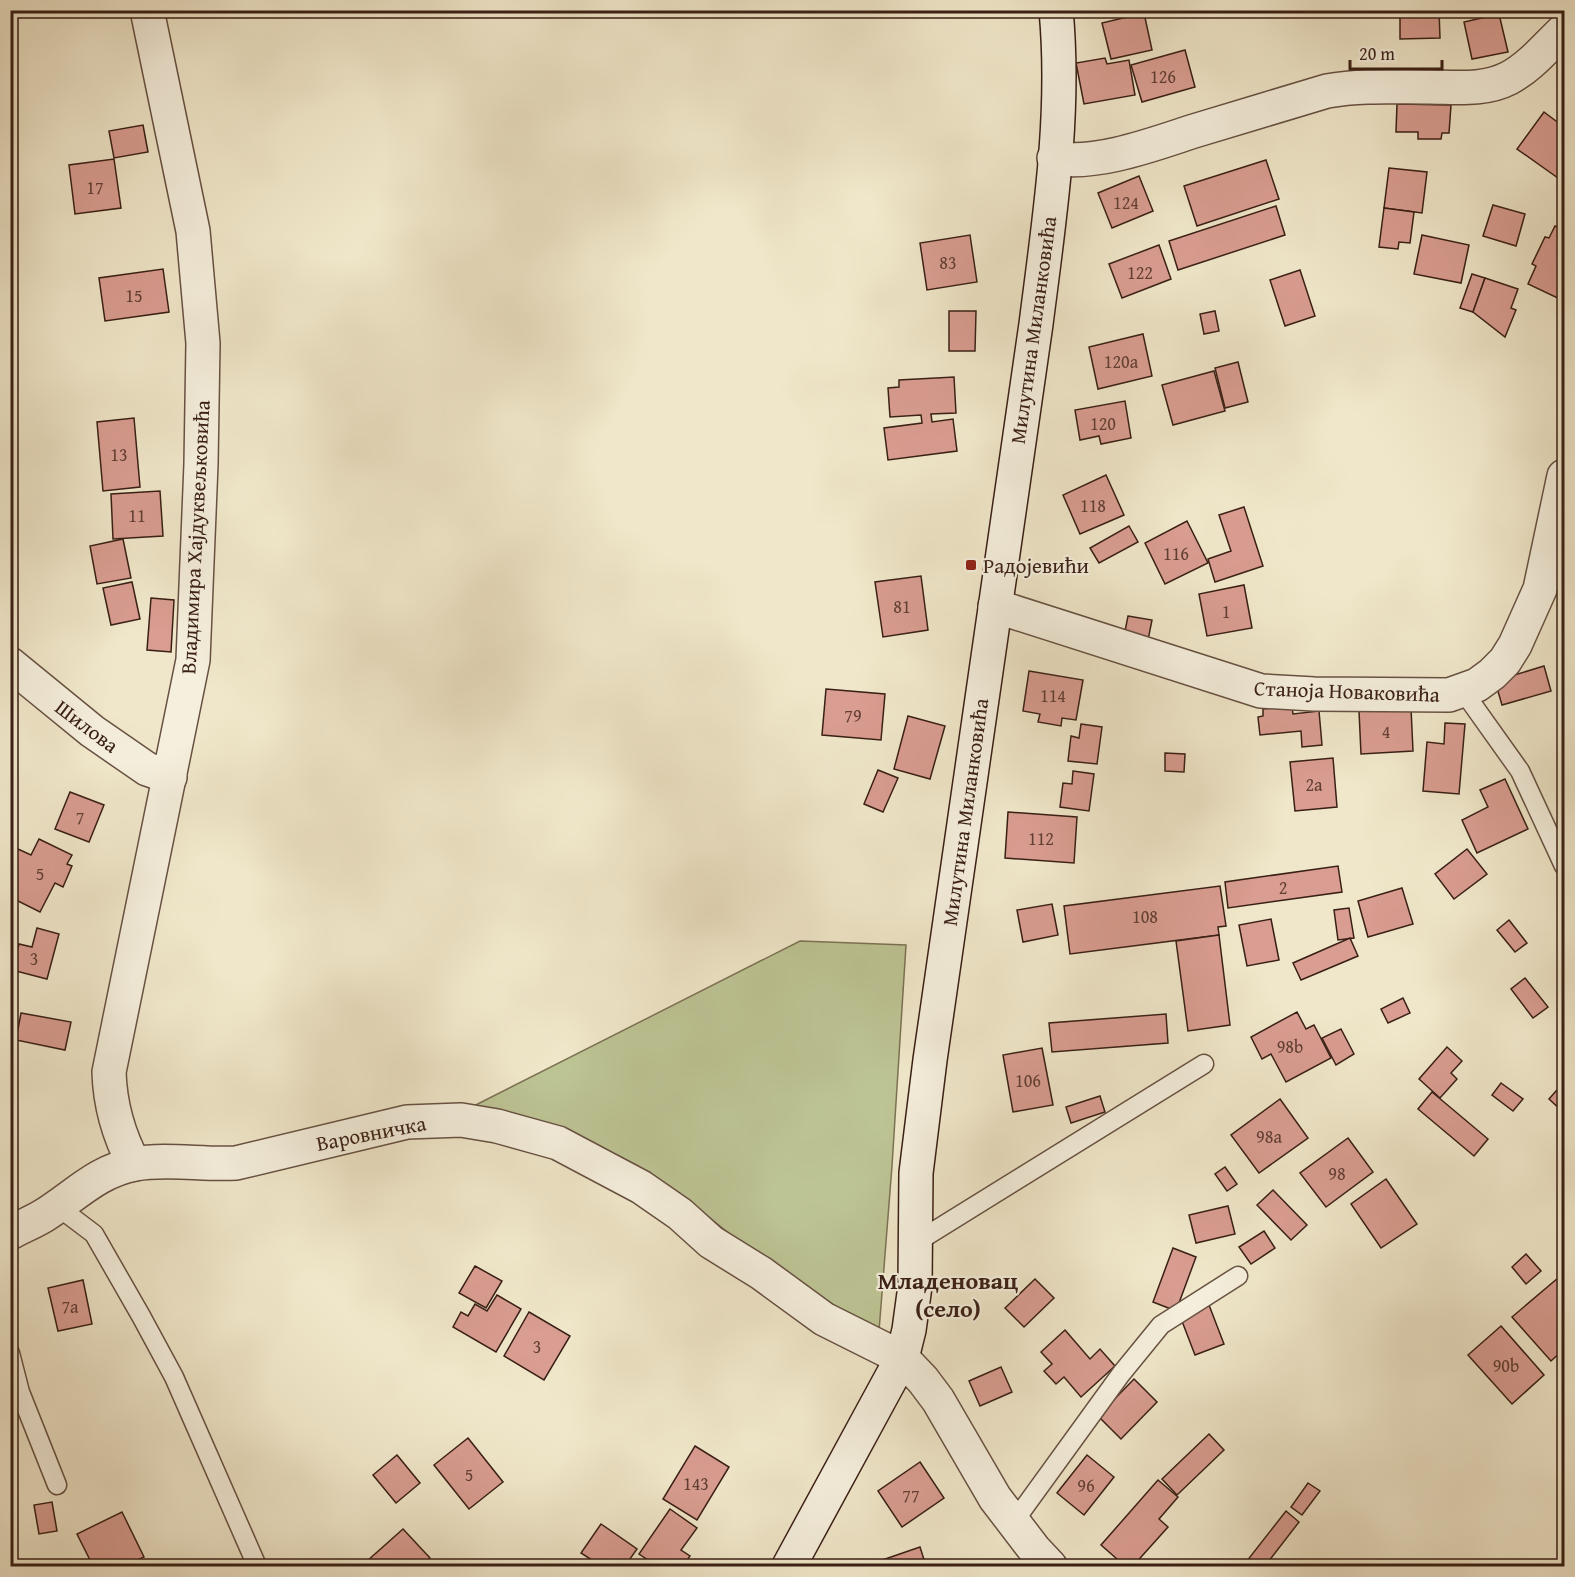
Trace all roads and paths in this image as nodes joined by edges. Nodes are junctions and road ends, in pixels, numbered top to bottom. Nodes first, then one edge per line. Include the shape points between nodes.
1 (147, 10) edge
2 (1056, 10) edge
3 (1564, 30) edge
4 (1054, 158) junction
5 (1564, 476) edge
6 (995, 606) junction
7 (10, 664) edge
8 (1463, 691) junction
9 (170, 777) junction
10 (1564, 866) edge
11 (1204, 1064) dead end
12 (134, 1164) junction
13 (57, 1206) junction
14 (10, 1233) edge
15 (915, 1243) junction
16 (1238, 1276) dead end
17 (10, 1353) edge
18 (902, 1358) junction
19 (57, 1485) dead end
20 (1013, 1523) junction
21 (257, 1566) edge
22 (789, 1566) edge
23 (1050, 1566) edge

1 - 9 street, Владимира Хајдуквељковића via 193,231 203,343 193,660
2 - 4 street, Милутина Миланковића via 1060,71
3 - 4 street via 1521,70 1489,85 1342,88 1146,146 1093,158
4 - 6 street, Милутина Миланковића via 1037,313
5 - 8 street, Станоја Новаковића via 1540,589 1515,645 1492,674
6 - 8 street, Станоја Новаковића via 1261,691 1449,695
6 - 15 street, Милутина Миланковића via 936,1013 916,1173
7 - 9 street, Шилова via 93,731 147,769
8 - 10 lane via 1520,771
9 - 12 street, Владимира Хајдуквељковића via 110,1072 114,1119
11 - 15 lane
12 - 13 street, Варовничка via 84,1185
12 - 18 street, Варовничка via 236,1163 407,1122 461,1120 497,1126 558,1143 641,1187 711,1242 824,1319
13 - 14 street, Варовничка
13 - 21 lane via 94,1234 141,1316 174,1377
15 - 18 street, Милутина Миланковића via 913,1310
16 - 20 lane via 1161,1325
17 - 19 lane via 20,1392
18 - 20 street via 938,1400
18 - 22 street, Милутина Миланковића
20 - 23 street

